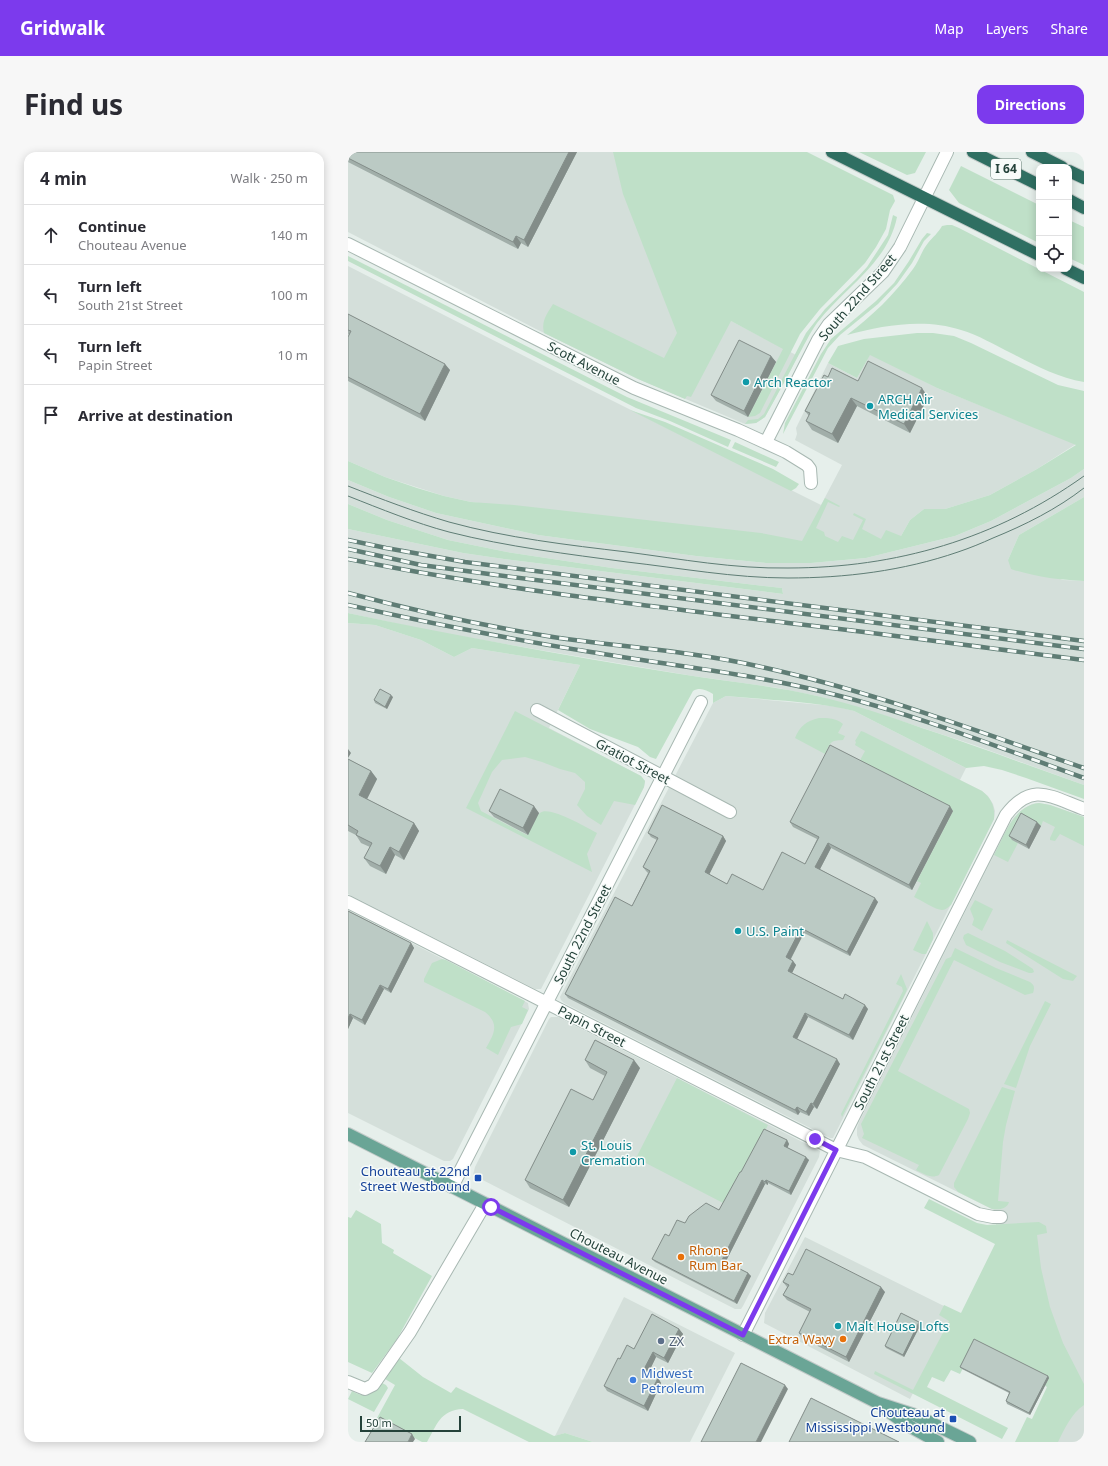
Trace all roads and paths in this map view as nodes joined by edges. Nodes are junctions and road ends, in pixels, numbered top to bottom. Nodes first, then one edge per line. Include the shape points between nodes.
1 (832, 152) edge
2 (947, 152) edge
3 (972, 152) edge
4 (1032, 152) edge
5 (1056, 164) edge
6 (1072, 172) edge
7 (1084, 178) edge
8 (1036, 184) edge
9 (924, 198) junction
10 (1072, 202) edge
11 (1084, 208) edge
12 (348, 244) edge
13 (1036, 254) edge
14 (1072, 272) edge
15 (1084, 278) edge
16 (766, 442) junction
17 (811, 483) dead end
18 (701, 702) dead end
19 (537, 710) dead end
20 (662, 776) junction
21 (1084, 809) edge
22 (730, 812) dead end
23 (348, 902) edge
24 (546, 1002) junction
25 (348, 1134) edge
26 (836, 1150) junction
27 (452, 1187) junction
28 (485, 1204) junction
29 (1000, 1217) dead end
30 (743, 1335) junction
31 (353, 1385) edge
32 (878, 1403) junction
33 (952, 1438) edge
34 (938, 1442) edge
35 (970, 1442) edge

1 - 9 highway
2 - 9 street, South 22nd Street
3 - 8 highway, I 64
4 - 5 highway, I 64
6 - 7 highway
9 - 13 highway
9 - 16 street, South 22nd Street via 900,247 882,272 829,324 818,340
10 - 11 highway
12 - 16 street, Scott Avenue via 634,388
14 - 15 highway
16 - 17 street, Scott Avenue via 808,465
18 - 20 street, South 22nd Street
19 - 20 street, Gratiot Street
20 - 22 street, Gratiot Street
20 - 24 street, South 22nd Street
21 - 26 street, South 21st Street via 1043,795 1027,796 1012,808 1002,823
23 - 24 street, Papin Street
24 - 26 street, Papin Street
24 - 27 street, South 22nd Street
25 - 27 main road, Chouteau Avenue
26 - 29 street, Papin Street via 865,1157 978,1214
26 - 30 street, South 21st Street
27 - 28 main road, Chouteau Avenue
28 - 30 main road, Chouteau Avenue
28 - 31 street via 399,1348 373,1386 365,1389
30 - 32 main road, Chouteau Avenue
32 - 33 main road, Chouteau Avenue via 915,1415
32 - 34 main road, Chouteau Avenue via 909,1426
33 - 35 main road, Chouteau Avenue

